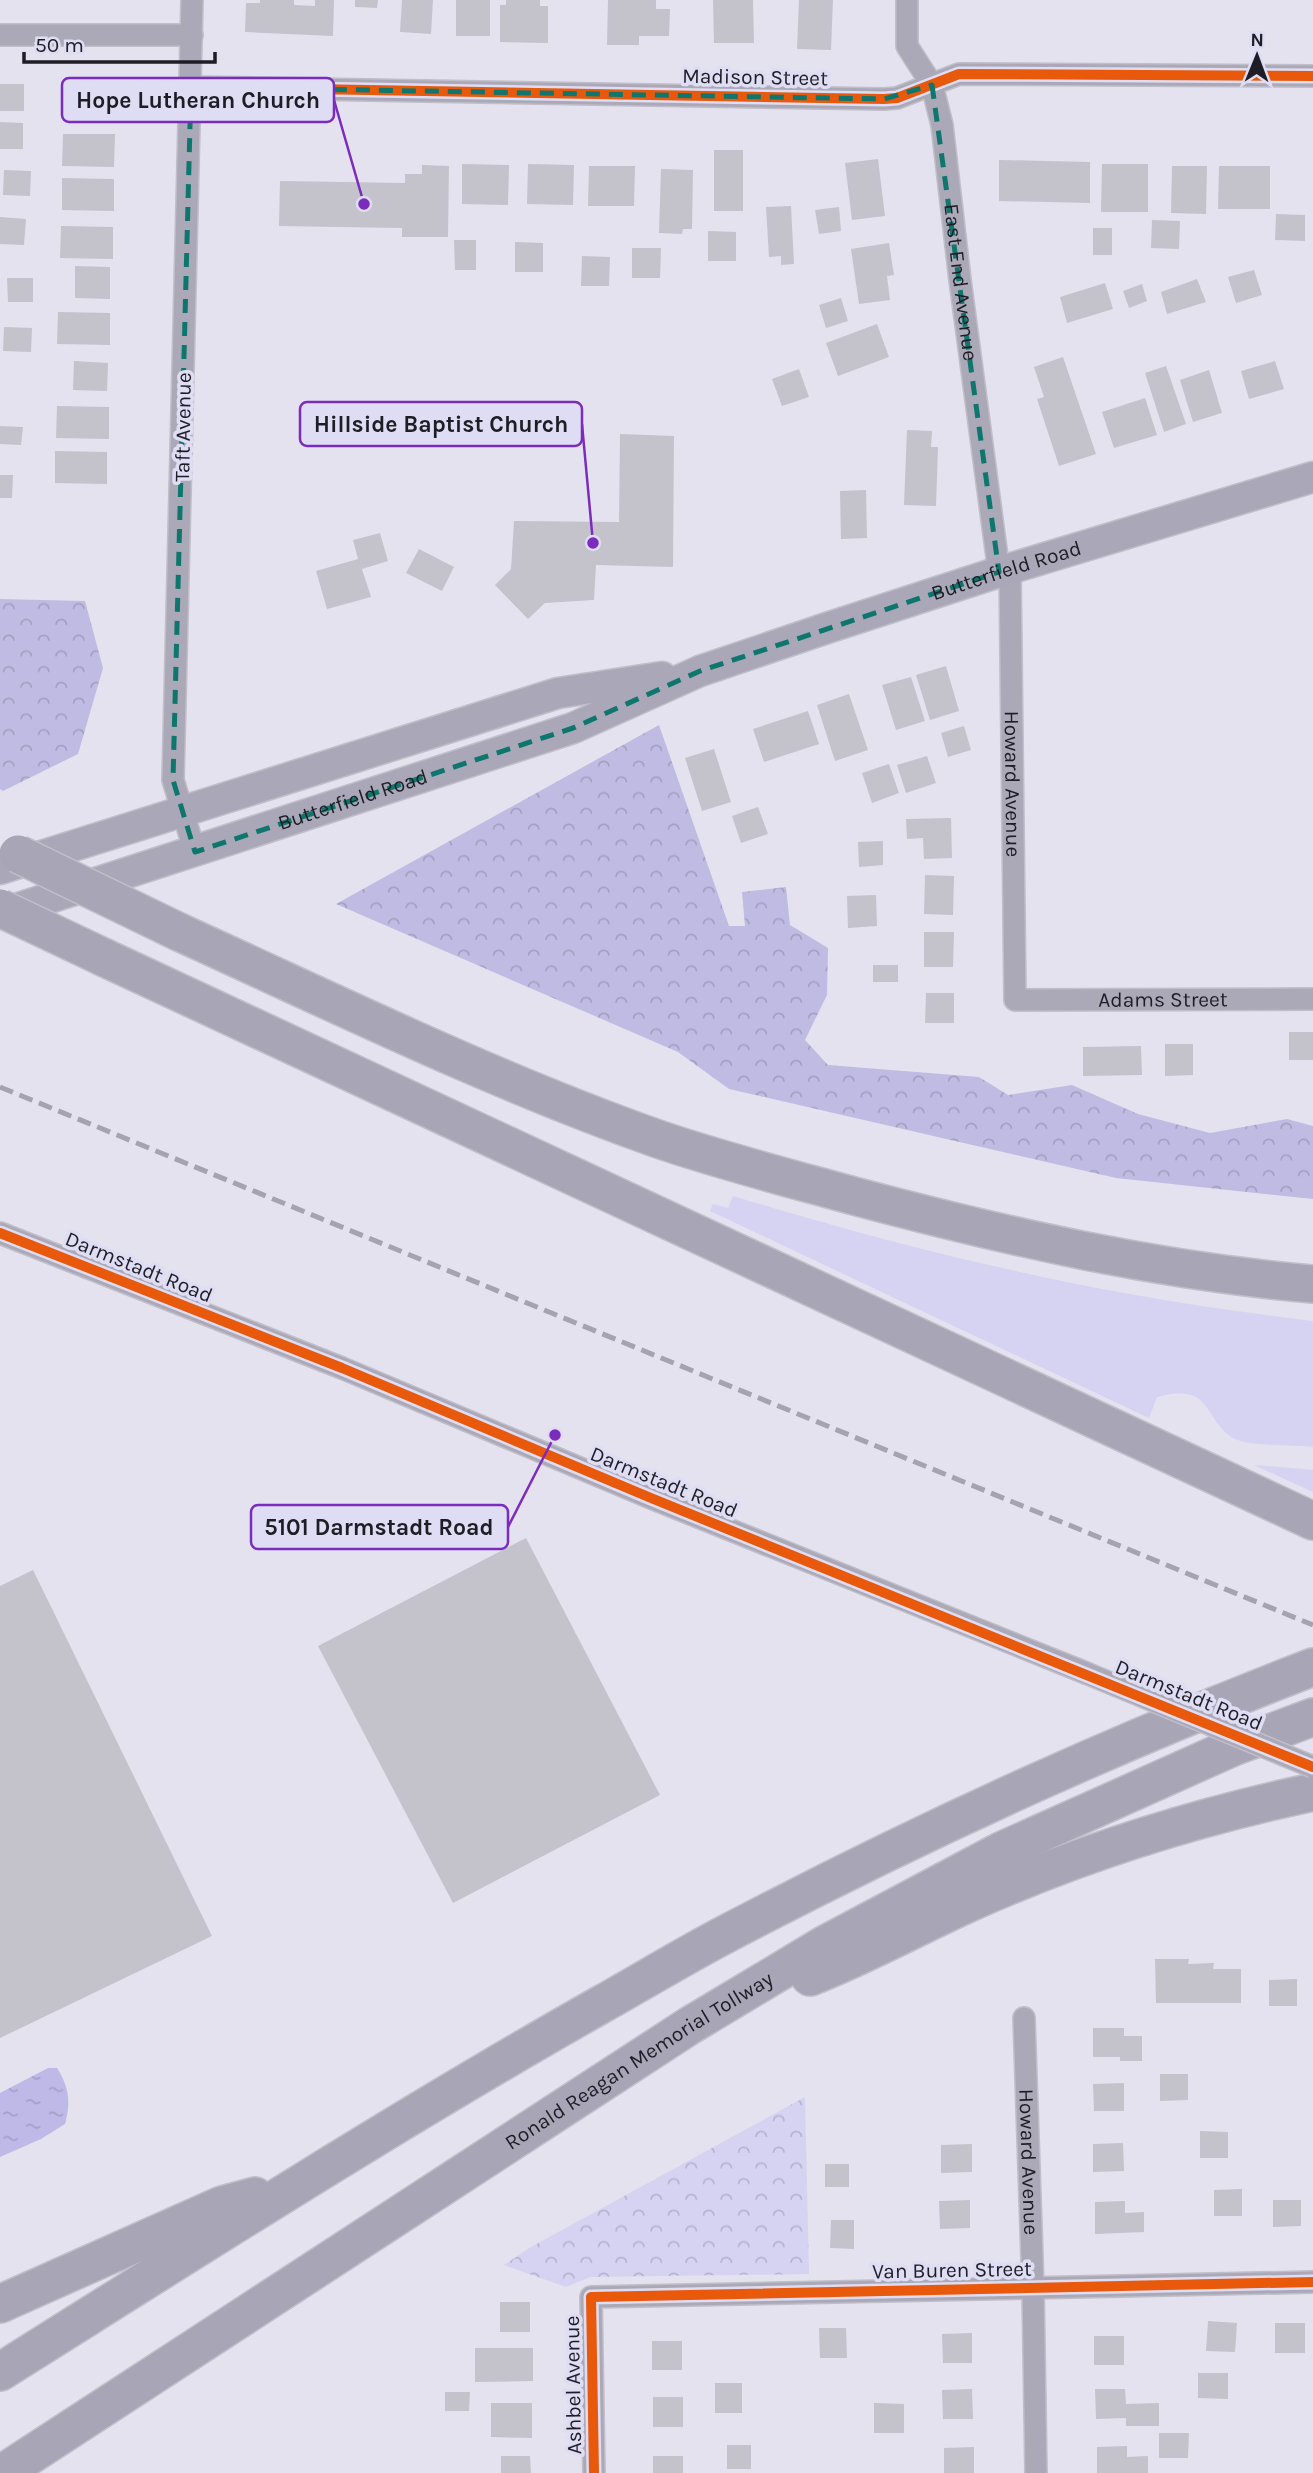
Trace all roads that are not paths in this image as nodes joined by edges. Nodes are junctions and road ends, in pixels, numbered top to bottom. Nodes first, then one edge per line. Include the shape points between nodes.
1 (192, 0) edge
2 (907, 0) edge
3 (0, 35) edge
4 (192, 35) junction
5 (1313, 76) edge
6 (932, 85) junction
7 (191, 86) junction
8 (1313, 477) edge
9 (1005, 570) junction
10 (700, 671) junction
11 (182, 809) junction
12 (0, 845) edge
13 (195, 852) junction
14 (0, 869) edge
15 (0, 908) edge
16 (0, 914) edge
17 (1313, 999) edge
18 (1015, 1000) joint
19 (0, 1233) edge
20 (1313, 1284) edge
21 (1313, 1521) edge
22 (1313, 1667) edge
23 (1313, 1717) edge
24 (1313, 1768) edge
25 (1313, 1792) edge
26 (1024, 2018) dead end
27 (689, 2026) junction
28 (296, 2185) junction
29 (1313, 2282) edge
30 (1033, 2288) junction
31 (591, 2297) joint
32 (0, 2304) edge
33 (0, 2372) edge
34 (3, 2473) edge
35 (594, 2473) edge
36 (1036, 2473) edge

1 - 4 street, Taft Avenue
2 - 6 street, East End Avenue via 906,46
3 - 4 street
4 - 7 street, Taft Avenue
5 - 6 street, Madison Street via 959,74
6 - 7 street, Madison Street via 884,99
6 - 9 street, East End Avenue via 942,125 960,280
7 - 11 street, Taft Avenue via 173,780
8 - 9 main road, Butterfield Road
9 - 10 main road, Butterfield Road
9 - 18 street, Howard Avenue
10 - 11 main road, Butterfield Road via 558,693
10 - 13 main road, Butterfield Road via 573,728
11 - 13 street, Taft Avenue
11 - 14 main road, Butterfield Road
12 - 20 highway, bridge via 179,932 533,1091 660,1140 1035,1241 1180,1267
13 - 16 main road, Butterfield Road
15 - 21 highway, bridge
17 - 18 street, Adams Street
19 - 24 street, Darmstadt Road, bridge via 342,1368
22 - 28 highway via 1019,1791 725,1935 489,2068
23 - 27 highway, Ronald Reagan Memorial Tollway via 1208,1758 1001,1851 824,1945
25 - 27 highway via 1203,1820 1070,1862 971,1902 830,1970
26 - 30 street, Howard Avenue
27 - 34 highway, Ronald Reagan Memorial Tollway
28 - 32 highway via 222,2205
28 - 33 highway
29 - 30 street, Van Buren Street
30 - 31 street, Van Buren Street
30 - 36 street, Howard Avenue
31 - 35 street, Ashbel Avenue

